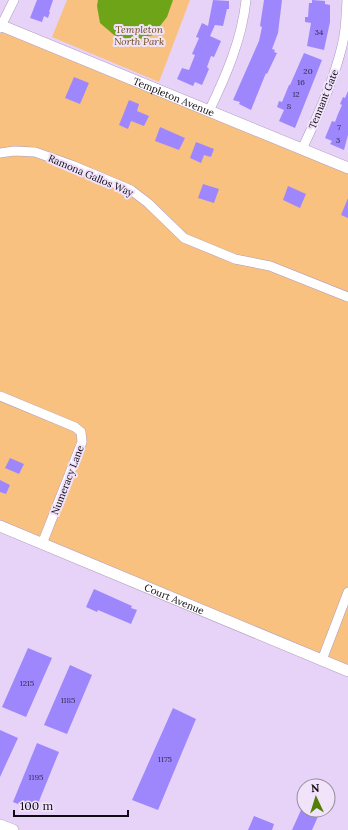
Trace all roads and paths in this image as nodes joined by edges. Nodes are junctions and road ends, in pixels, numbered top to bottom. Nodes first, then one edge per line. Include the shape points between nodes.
1 (14, 0) edge
2 (246, 0) edge
3 (347, 0) edge
4 (0, 26) edge
5 (209, 111) junction
6 (302, 149) junction
7 (0, 153) edge
8 (348, 168) edge
9 (348, 297) edge
10 (0, 396) edge
11 (0, 526) edge
12 (42, 544) junction
13 (348, 592) edge
14 (322, 660) junction
15 (348, 671) edge
16 (0, 825) edge
17 (13, 830) edge

1 - 4 street
2 - 5 street via 238,44
3 - 6 street, Tennant Gate via 339,58
4 - 5 street, Templeton Avenue
5 - 6 street, Templeton Avenue
6 - 8 street, Templeton Avenue
7 - 9 street, Ramona Gallos Way via 35,152 74,166 132,190 184,238 235,259 270,266
10 - 12 street, Numeracy Lane via 75,427 81,432 82,442
11 - 12 street, Court Avenue
12 - 14 street, Court Avenue
13 - 14 street
14 - 15 street, Court Avenue
16 - 17 street

